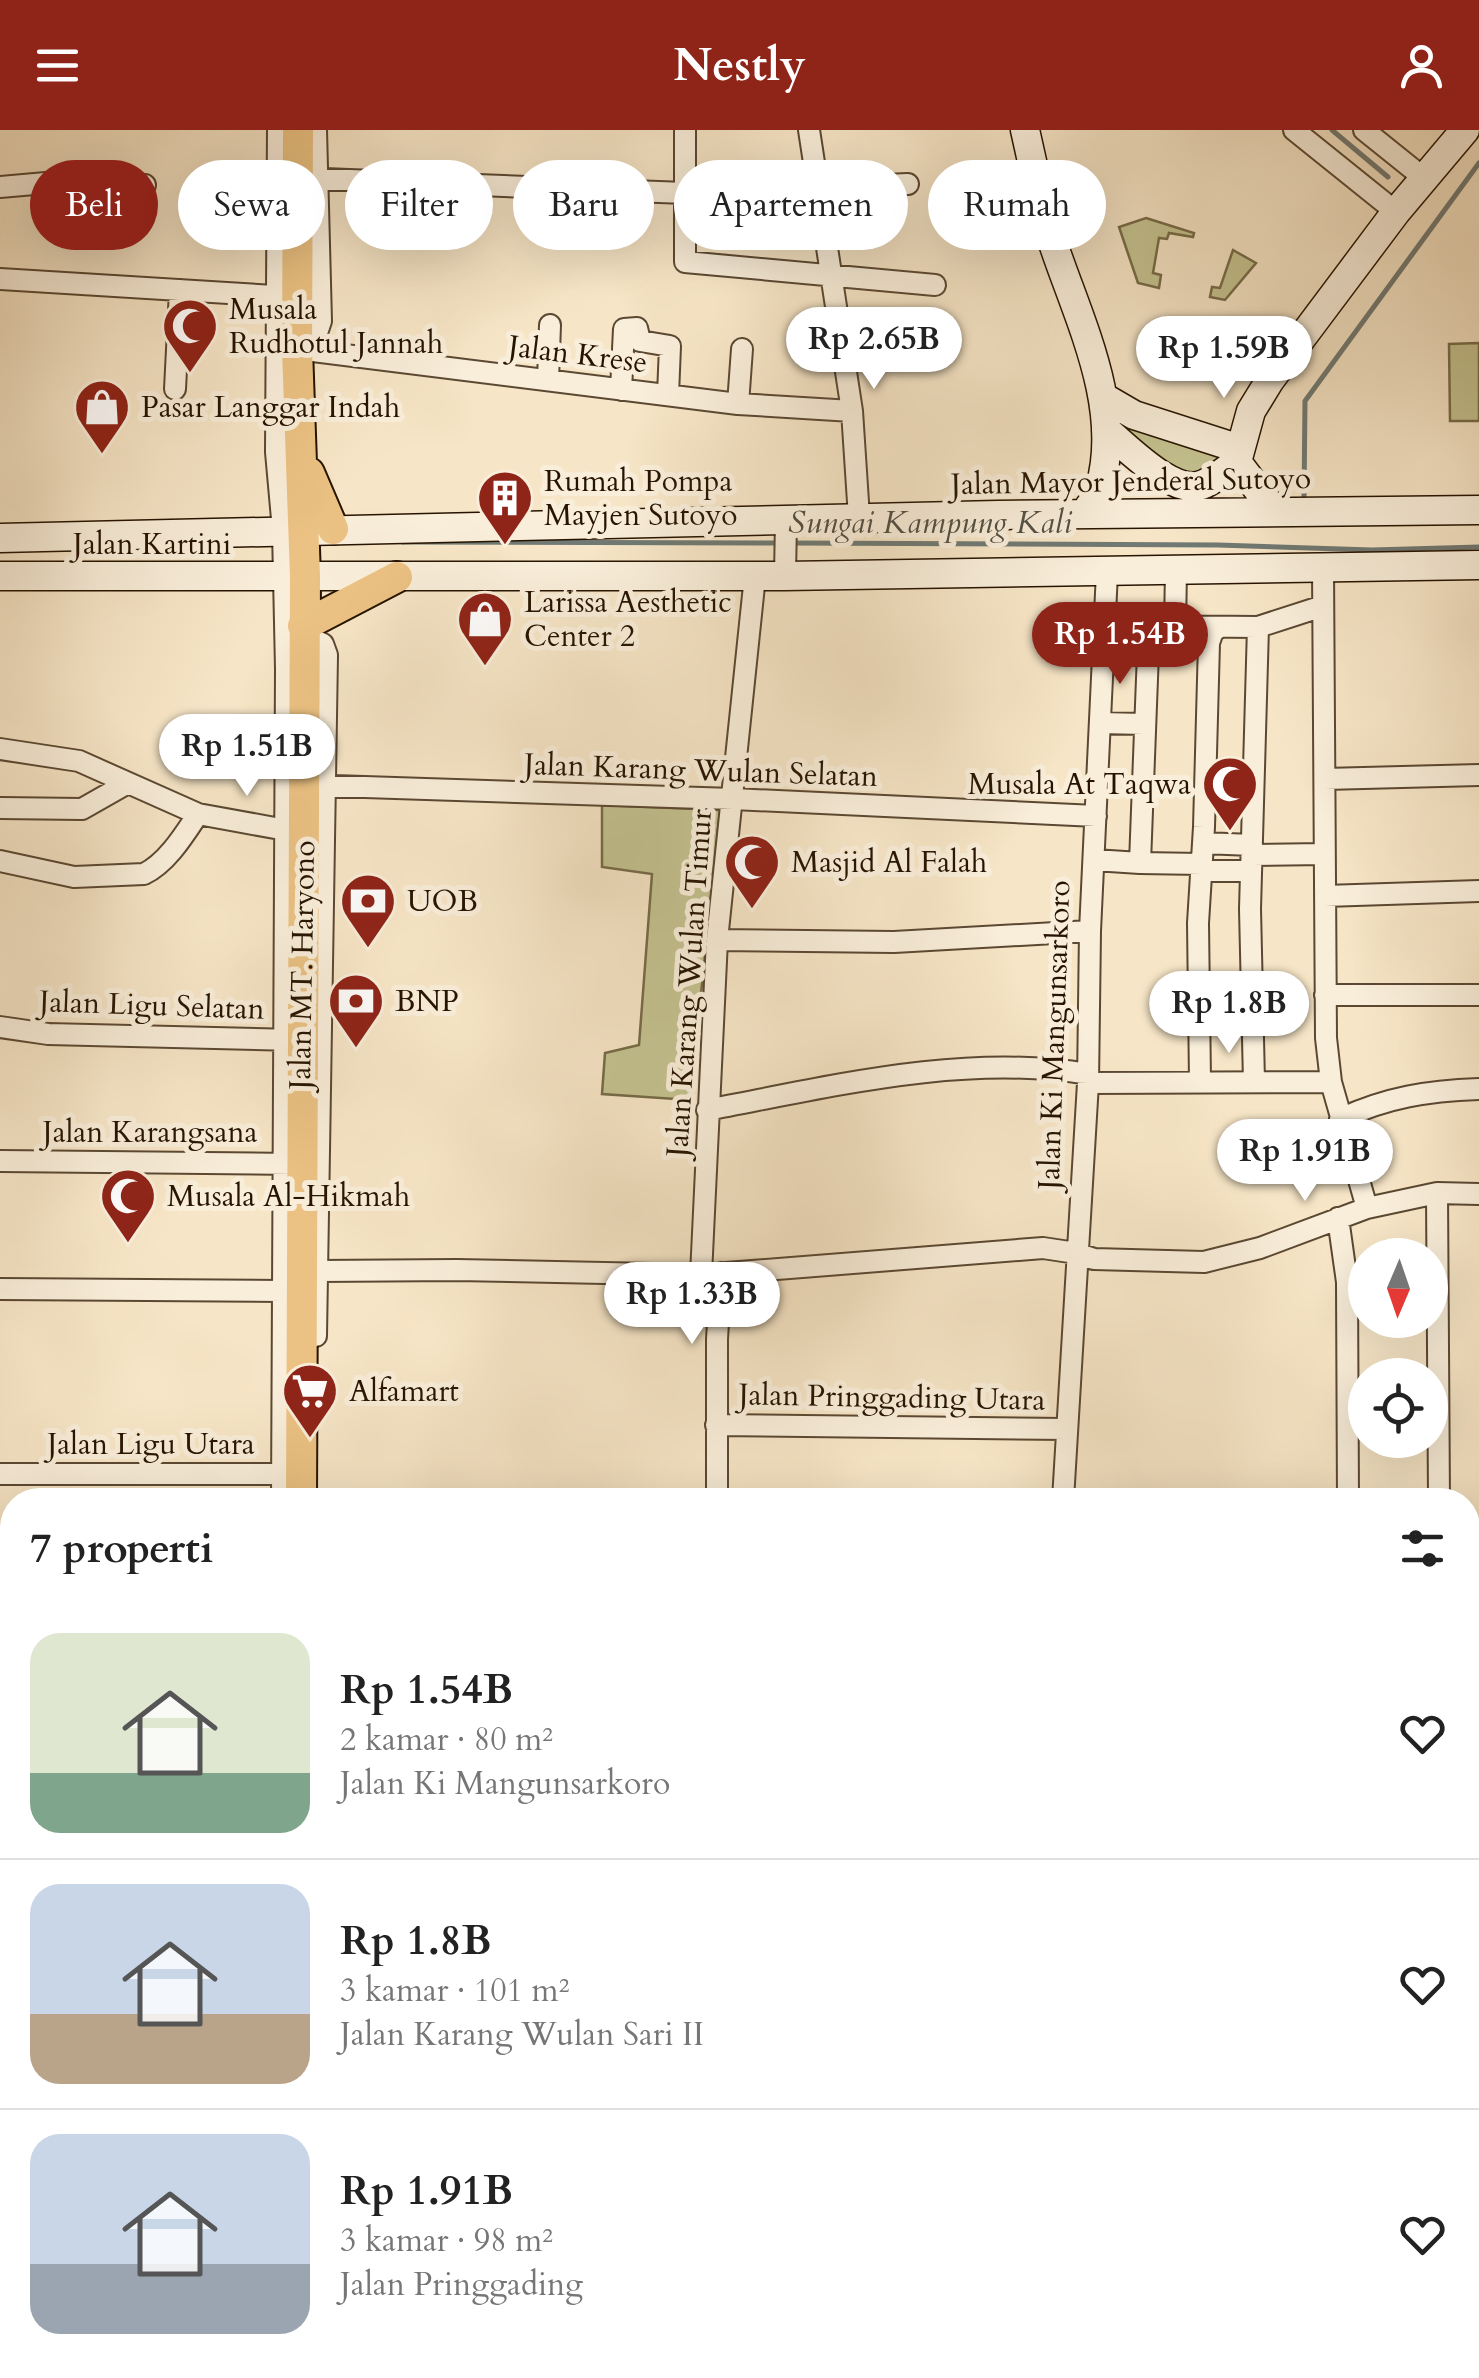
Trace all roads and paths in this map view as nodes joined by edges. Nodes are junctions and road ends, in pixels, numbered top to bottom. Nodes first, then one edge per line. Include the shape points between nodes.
1 (278, 130) edge
2 (298, 130) edge
3 (316, 130) edge
4 (685, 130) edge
5 (809, 130) edge
6 (1025, 130) edge
7 (1294, 130) edge
8 (1364, 130) edge
9 (1465, 130) edge
10 (282, 160) edge
11 (304, 160) edge
12 (310, 160) edge
13 (685, 160) edge
14 (813, 160) edge
15 (325, 179) edge
16 (1425, 179) junction
17 (30, 184) edge
18 (0, 187) edge
19 (674, 193) edge
20 (1396, 212) junction
21 (289, 250) edge
22 (314, 250) edge
23 (685, 250) edge
24 (827, 250) edge
25 (831, 274) junction
26 (0, 279) edge
27 (935, 285) dead end
28 (180, 290) junction
29 (288, 297) junction
30 (550, 325) dead end
31 (840, 333) junction
32 (906, 338) dead end
33 (297, 346) junction
34 (742, 349) dead end
35 (287, 380) junction
36 (548, 380) junction
37 (175, 389) dead end
38 (622, 390) junction
39 (668, 395) junction
40 (1103, 397) junction
41 (738, 404) junction
42 (852, 411) junction
43 (1106, 430) junction
44 (1239, 456) junction
45 (1479, 510) edge
46 (1275, 512) junction
47 (1085, 513) junction
48 (859, 517) junction
49 (307, 530) junction
50 (0, 538) edge
51 (786, 547) junction
52 (1479, 565) edge
53 (1323, 568) junction
54 (1176, 570) junction
55 (1106, 572) junction
56 (0, 576) edge
57 (755, 576) junction
58 (294, 577) junction
59 (398, 577) junction
60 (1322, 606) junction
61 (1175, 627) junction
62 (1258, 627) junction
63 (1217, 629) junction
64 (303, 630) junction
65 (1100, 723) junction
66 (1144, 724) junction
67 (0, 749) edge
68 (1479, 775) edge
69 (1325, 778) junction
70 (126, 784) junction
71 (314, 786) junction
72 (733, 799) junction
73 (0, 808) edge
74 (198, 814) junction
75 (1096, 816) junction
76 (294, 830) junction
77 (1324, 854) junction
78 (1252, 857) junction
79 (1202, 859) junction
80 (1094, 860) junction
81 (0, 861) edge
82 (1140, 862) junction
83 (1479, 892) edge
84 (1325, 896) junction
85 (1090, 931) junction
86 (718, 940) junction
87 (1325, 995) junction
88 (1479, 995) edge
89 (0, 1028) edge
90 (293, 1040) junction
91 (1093, 1080) junction
92 (1200, 1081) junction
93 (1254, 1082) junction
94 (1330, 1082) junction
95 (1479, 1089) edge
96 (707, 1110) junction
97 (1340, 1119) junction
98 (0, 1161) edge
99 (292, 1164) junction
100 (1437, 1192) junction
101 (1479, 1194) edge
102 (1367, 1208) junction
103 (1338, 1218) junction
104 (308, 1222) junction
105 (1086, 1256) junction
106 (711, 1274) junction
107 (300, 1282) junction
108 (0, 1289) edge
109 (716, 1425) junction
110 (1067, 1429) junction
111 (0, 1474) edge
112 (260, 1488) edge
113 (297, 1488) edge
114 (717, 1488) edge
115 (1064, 1488) edge
116 (1348, 1488) edge
117 (1439, 1488) edge

1 - 10 street
2 - 11 main road
3 - 12 street
4 - 13 street
5 - 14 street
6 - 40 main road via 1049,230
7 - 20 street
8 - 16 street
9 - 16 main road
15 - 19 street
16 - 20 main road
17 - 18 street
20 - 44 main road via 1250,411
21 - 29 main road
22 - 33 street via 320,321 316,336
23 - 25 street via 685,262
24 - 25 street
25 - 27 street
25 - 31 street
26 - 28 street
28 - 29 street
28 - 37 street
29 - 33 main road
29 - 35 street
30 - 36 street
31 - 32 street
31 - 42 street
33 - 35 main road
33 - 36 street, Jalan Krese
34 - 41 street
35 - 49 main road
35 - 49 street via 276,476
36 - 38 street, Jalan Krese
38 - 39 street, Jalan Krese
38 - 39 street via 624,329 637,328 640,341 670,346
39 - 41 street, Jalan Krese
40 - 43 main road
40 - 44 main road
41 - 42 street, Jalan Krese
42 - 48 street
43 - 44 main road via 1184,488 1202,486
43 - 47 main road via 1100,488
44 - 46 main road
45 - 46 main road, Jalan Mayor Jenderal Sutoyo
46 - 47 main road, Jalan Mayor Jenderal Sutoyo
47 - 48 main road, Jalan Mayor Jenderal Sutoyo
48 - 51 main road, Jalan Mayor Jenderal Sutoyo
49 - 50 main road, Jalan Kartini
49 - 51 main road, Jalan Mayor Jenderal Sutoyo
49 - 58 main road, Jalan MT. Haryono
51 - 55 main road
51 - 57 main road, Jalan Kartini
52 - 53 main road
53 - 54 main road
53 - 60 street
54 - 55 main road
54 - 61 street
55 - 65 street, Jalan Ki Mangunsarkoro
56 - 58 main road, Jalan Kartini
57 - 59 main road, Jalan Kartini
57 - 72 street, Jalan Karang Wulan Timur
58 - 59 main road, Jalan Kartini
58 - 64 main road, Jalan MT. Haryono
58 - 76 street
59 - 64 main road
60 - 62 street
60 - 69 street
61 - 63 street
61 - 66 street via 1148,626
62 - 63 street
62 - 78 street
63 - 79 street via 1209,643
64 - 71 main road, Jalan MT. Haryono
65 - 66 street
65 - 75 street, Jalan Ki Mangunsarkoro
66 - 82 street
67 - 70 street via 80,761
68 - 69 street
69 - 77 street
70 - 73 street via 82,809
70 - 74 street
71 - 72 street, Jalan Karang Wulan Selatan
71 - 76 main road, Jalan MT. Haryono
71 - 104 street via 323,1056
72 - 75 street, Jalan Karang Wulan Selatan
72 - 86 street, Jalan Karang Wulan Timur
74 - 76 street
74 - 81 street via 144,874 74,877
75 - 80 street, Jalan Ki Mangunsarkoro
76 - 90 main road, Jalan MT. Haryono
77 - 78 street
77 - 84 street
78 - 79 street
78 - 93 street
79 - 82 street
79 - 92 street
80 - 82 street
80 - 85 street, Jalan Ki Mangunsarkoro
83 - 84 street
84 - 87 street
85 - 86 street via 894,942
85 - 91 street, Jalan Ki Mangunsarkoro
86 - 96 street, Jalan Karang Wulan Timur
87 - 88 street
87 - 94 street
89 - 90 street, Jalan Ligu Selatan
90 - 99 main road, Jalan MT. Haryono
91 - 92 street
91 - 96 street via 1066,1071 943,1069
91 - 105 street, Jalan Ki Mangunsarkoro
92 - 93 street
93 - 94 street
94 - 97 street
95 - 97 street via 1376,1102
96 - 106 street, Jalan Karang Wulan Timur
97 - 102 street
98 - 99 street, Jalan Karangsana
99 - 104 main road, Jalan MT. Haryono
99 - 107 street
100 - 101 street
100 - 102 street
100 - 117 street
102 - 103 street
103 - 105 street via 1219,1259
103 - 116 street via 1347,1282
104 - 107 main road, Jalan MT. Haryono
105 - 106 street via 1014,1249
105 - 110 street, Jalan Ki Mangunsarkoro
106 - 107 street via 456,1270
106 - 109 street, Jalan Pringgading Utara
107 - 108 street
107 - 113 main road, Jalan MT. Haryono
109 - 110 street, Jalan Pringgading Utara
109 - 114 street, Jalan Pringgading Utara
110 - 115 street, Jalan Ki Mangunsarkoro
111 - 112 street, Jalan Ligu Utara

